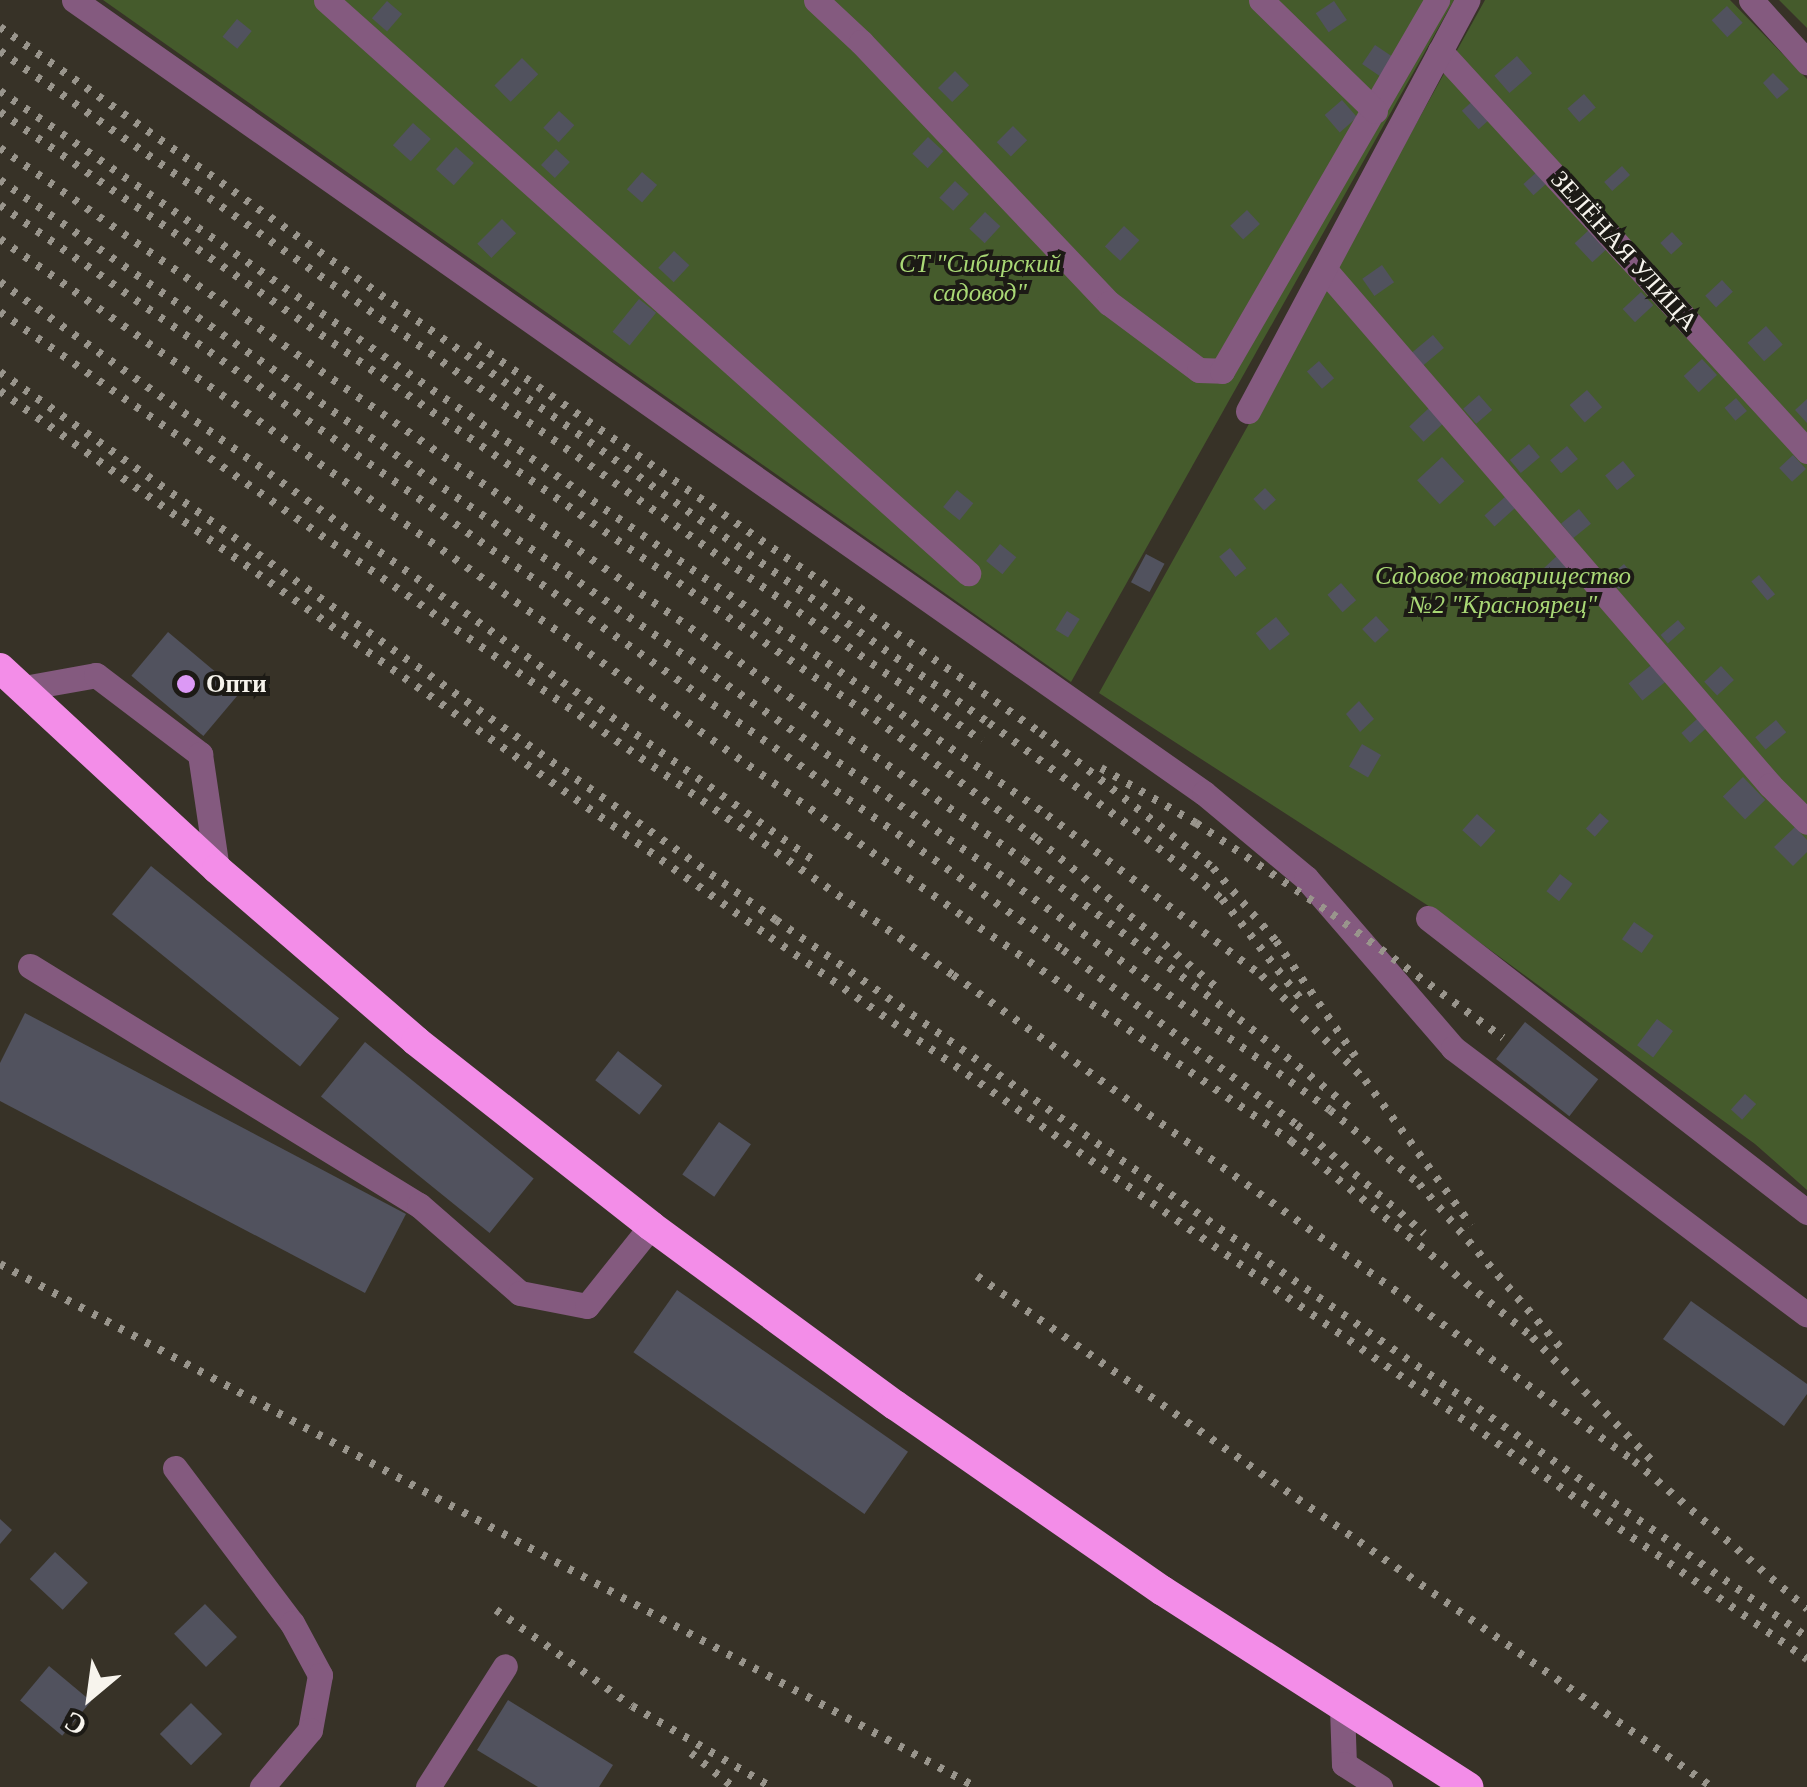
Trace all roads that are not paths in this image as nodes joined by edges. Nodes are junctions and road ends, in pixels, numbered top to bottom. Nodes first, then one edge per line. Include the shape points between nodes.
1 (74, 0) edge
2 (326, 0) edge
3 (816, 0) edge
4 (1261, 0) edge
5 (1437, 0) edge
6 (1467, 0) edge
7 (1751, 0) edge
8 (1440, 51) junction
9 (1807, 62) edge
10 (1375, 111) junction
11 (1325, 270) junction
12 (1248, 411) dead end
13 (1807, 451) edge
14 (968, 573) dead end
15 (0, 668) edge
16 (24, 688) junction
17 (1807, 822) edge
18 (217, 869) junction
19 (1428, 918) dead end
20 (30, 966) dead end
21 (1807, 1212) edge
22 (650, 1226) junction
23 (1807, 1315) edge
24 (175, 1468) dead end
25 (505, 1666) dead end
26 (1342, 1708) junction
27 (262, 1787) edge
28 (428, 1787) edge
29 (1380, 1787) edge
30 (1468, 1787) edge

1 - 23 street via 1204,793 1306,878 1453,1048
2 - 14 street
3 - 10 street via 1109,303 1199,370 1222,371
4 - 10 street
5 - 10 street
6 - 8 street
7 - 9 street
8 - 11 street
8 - 13 street, ЗЕЛЁНАЯ УЛИЦА
11 - 12 street
11 - 17 street
15 - 16 highway
16 - 18 highway
16 - 18 street via 96,675 200,754
18 - 22 highway via 416,1041
19 - 21 street
20 - 22 street via 419,1205 520,1293 588,1306
22 - 26 highway via 895,1406
24 - 27 street via 292,1623 320,1674 310,1730
25 - 28 street
26 - 29 street via 1344,1764
26 - 30 highway

